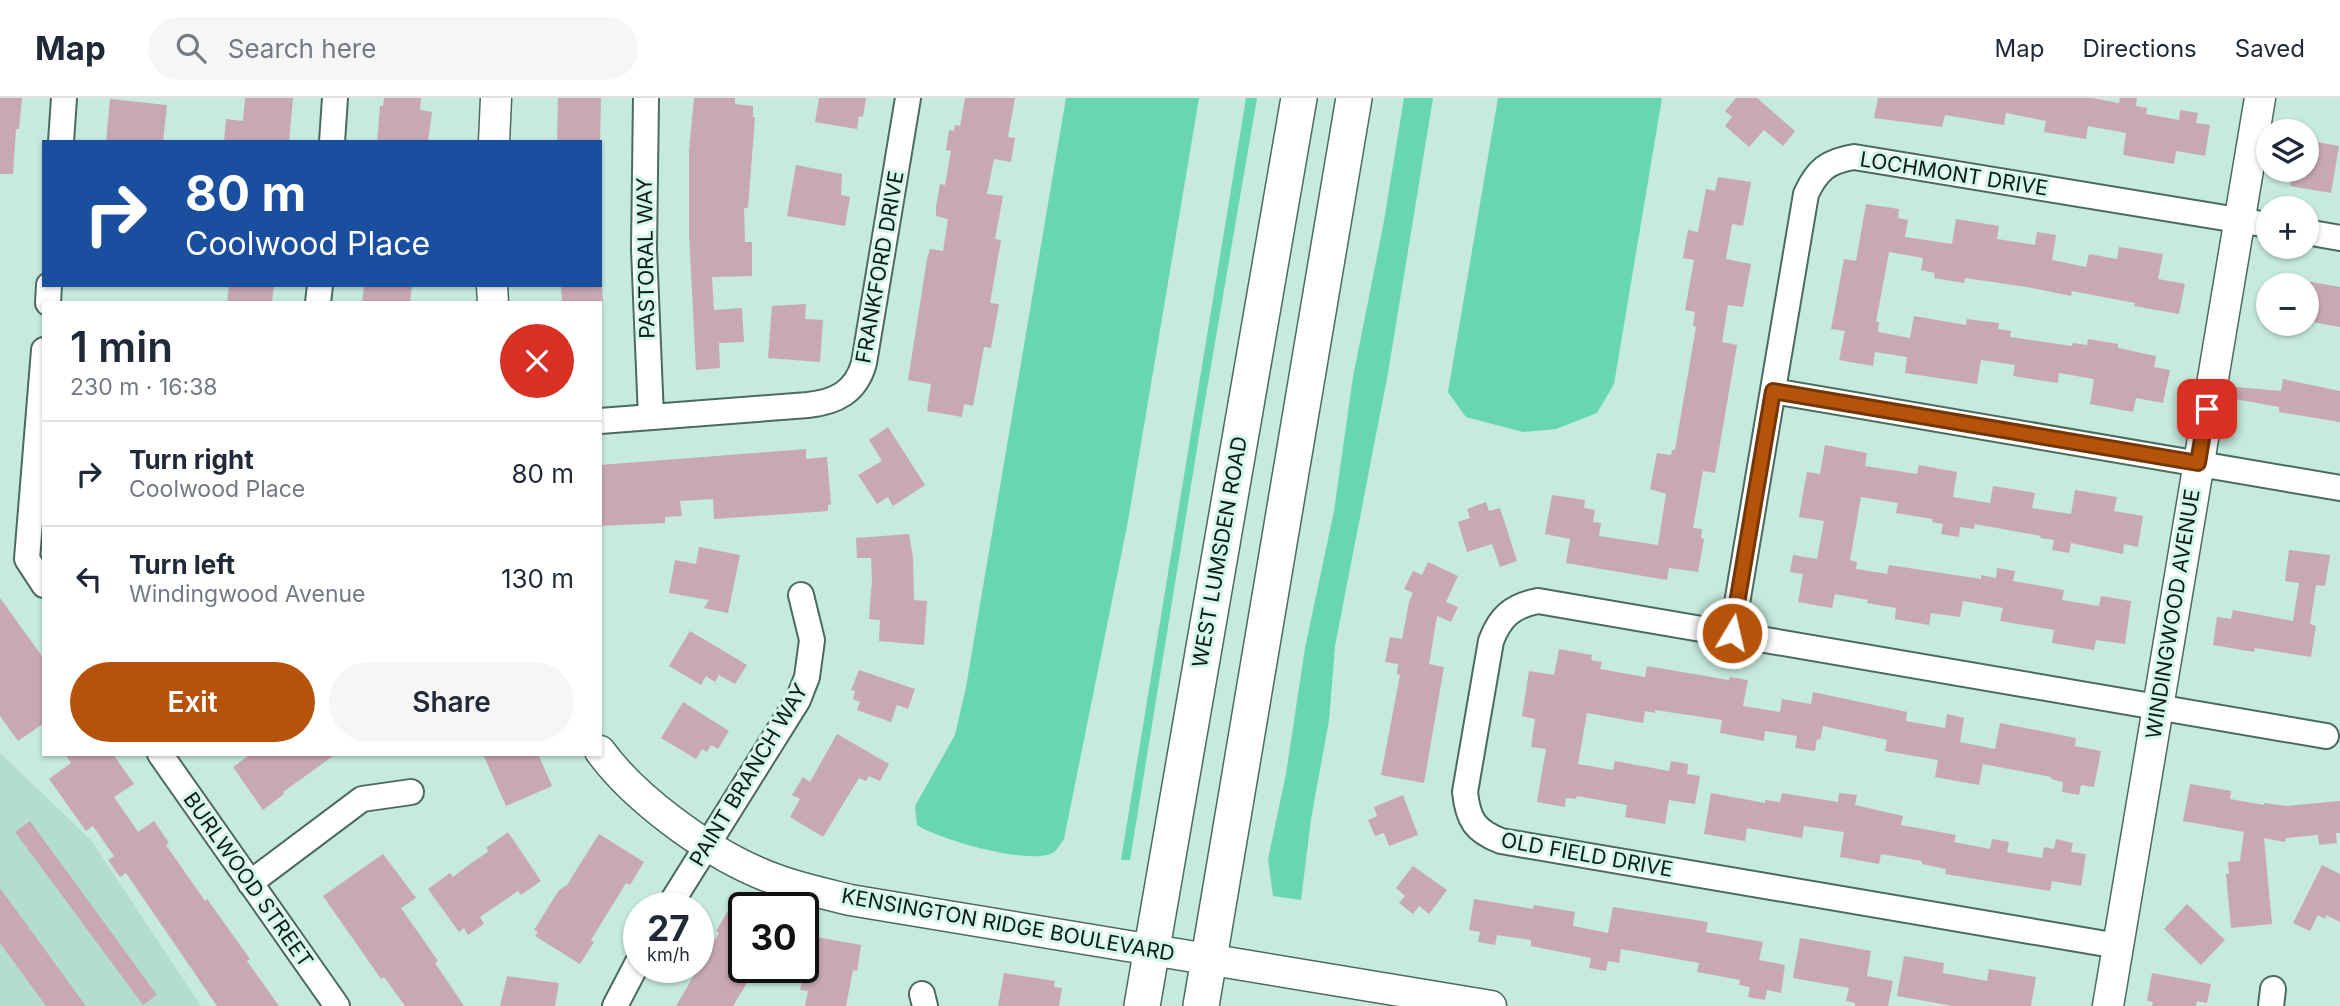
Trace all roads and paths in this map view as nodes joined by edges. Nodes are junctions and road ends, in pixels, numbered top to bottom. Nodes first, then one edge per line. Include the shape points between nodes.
1 (64, 98) edge
2 (335, 98) edge
3 (496, 98) edge
4 (646, 98) edge
5 (908, 98) edge
6 (1299, 98) edge
7 (1354, 98) edge
8 (2260, 98) edge
9 (61, 140) edge
10 (332, 140) edge
11 (494, 140) edge
12 (2239, 220) junction
13 (2256, 223) edge
14 (2319, 234) edge
15 (2340, 238) edge
16 (42, 375) edge
17 (1773, 391) junction
18 (651, 417) junction
19 (602, 421) edge
20 (2198, 463) junction
21 (2340, 488) edge
22 (42, 582) edge
23 (801, 595) dead end
24 (1732, 633) junction
25 (2158, 706) junction
26 (2326, 736) dead end
27 (602, 753) edge
28 (161, 756) edge
29 (411, 792) dead end
30 (709, 845) junction
31 (250, 883) junction
32 (678, 892) edge
33 (2118, 946) junction
34 (1152, 949) junction
35 (1209, 959) junction
36 (627, 983) edge
37 (337, 1006) edge
38 (615, 1006) edge
39 (1142, 1006) edge
40 (1201, 1006) edge
41 (1491, 1006) edge
42 (2108, 1006) edge

1 - 9 street
2 - 10 street
3 - 11 street
4 - 18 street, PASTORAL WAY via 643,249
5 - 18 street, FRANKFORD DRIVE via 864,363 853,387 816,404
6 - 34 main road, WEST LUMSDEN ROAD
7 - 35 main road
8 - 12 street, WINDINGWOOD AVENUE
12 - 13 street, LOCHMONT DRIVE
12 - 17 street, LOCHMONT DRIVE via 1854,157 1839,159 1813,178 1806,194
12 - 20 street, WINDINGWOOD AVENUE
14 - 15 street
16 - 22 street via 27,559
17 - 20 street
17 - 24 street, LOCHMONT DRIVE
18 - 19 street, FRANKFORD DRIVE
20 - 21 street
20 - 25 street, WINDINGWOOD AVENUE
23 - 30 street, PAINT BRANCH WAY via 812,640 807,677
24 - 25 street, OLD FIELD DRIVE
24 - 33 street, OLD FIELD DRIVE via 1538,601 1520,604 1497,626 1491,642 1465,792 1475,825 1501,841
25 - 26 street, OLD FIELD DRIVE
25 - 33 street, WINDINGWOOD AVENUE
27 - 30 street, KENSINGTON RIDGE BOULEVARD via 644,798
28 - 31 street, BURLWOOD STREET
29 - 31 street via 362,799
30 - 32 street, PAINT BRANCH WAY
30 - 34 street, KENSINGTON RIDGE BOULEVARD via 773,879 850,900
31 - 37 street, BURLWOOD STREET
33 - 42 street, WINDINGWOOD AVENUE
34 - 35 street, KENSINGTON RIDGE BOULEVARD
34 - 39 main road, WEST LUMSDEN ROAD
35 - 40 main road
35 - 41 street, KENSINGTON RIDGE BOULEVARD
36 - 38 street

